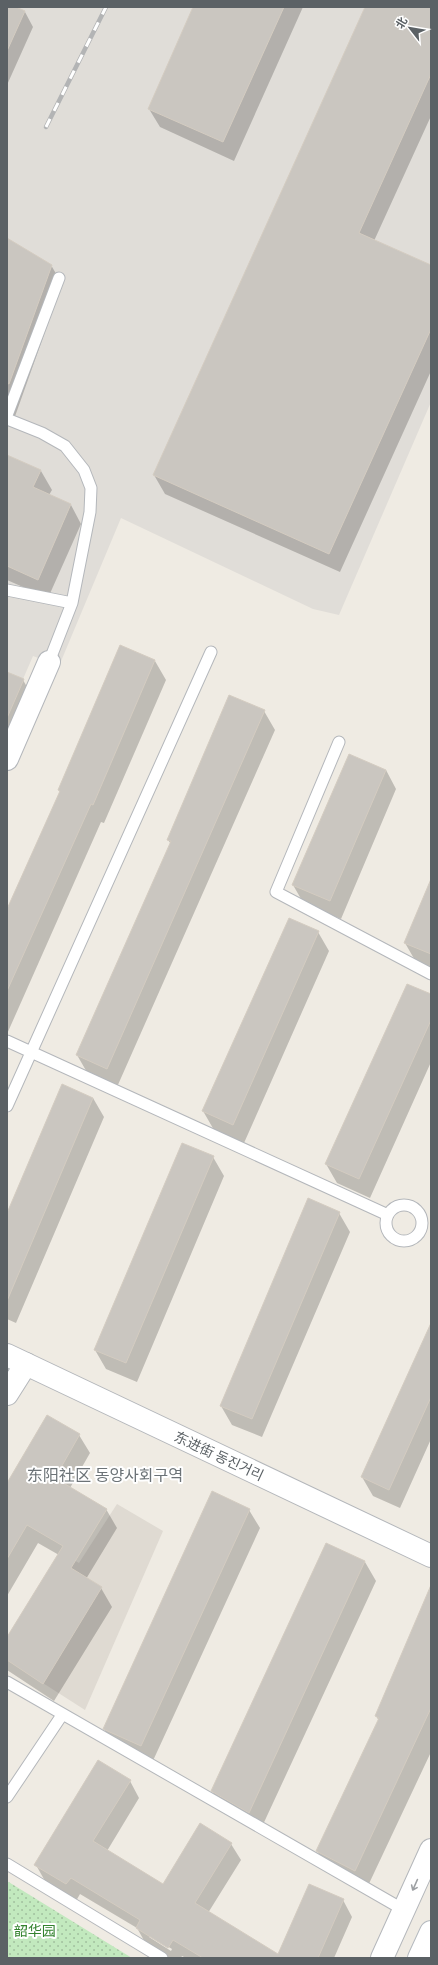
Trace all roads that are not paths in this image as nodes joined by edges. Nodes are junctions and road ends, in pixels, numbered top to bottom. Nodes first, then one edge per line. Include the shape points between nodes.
1 (59, 278) dead end
2 (7, 415) edge
3 (7, 419) edge
4 (7, 590) edge
5 (72, 603) junction
6 (211, 652) dead end
7 (49, 662) joint
8 (339, 742) dead end
9 (7, 759) edge
10 (431, 974) edge
11 (7, 1041) edge
12 (31, 1052) junction
13 (7, 1106) edge
14 (388, 1215) junction
15 (421, 1228) junction
16 (431, 1233) edge
17 (17, 1360) edge
18 (7, 1394) edge
19 (431, 1556) edge
20 (7, 1682) edge
21 (62, 1715) junction
22 (7, 1797) edge
23 (431, 1850) edge
24 (7, 1864) edge
25 (404, 1910) junction
26 (431, 1932) edge
27 (162, 1958) edge
28 (382, 1958) edge
29 (419, 1958) edge

1 - 2 lane
3 - 5 lane via 42,433 65,446 84,470 91,488 90,512
4 - 5 lane
5 - 7 lane
6 - 12 lane
7 - 9 street
8 - 10 lane via 276,892
11 - 12 lane
12 - 13 lane
12 - 14 lane
14 - 15 lane via 391,1210 402,1205 414,1208 421,1217
14 - 15 lane via 386,1226 392,1236 402,1241 414,1238
15 - 16 lane
17 - 18 street
17 - 19 street, 东进街 동진거리
20 - 21 lane
21 - 22 lane
21 - 25 lane
23 -> 25 street
24 - 27 lane
25 - 28 street
26 - 29 street

